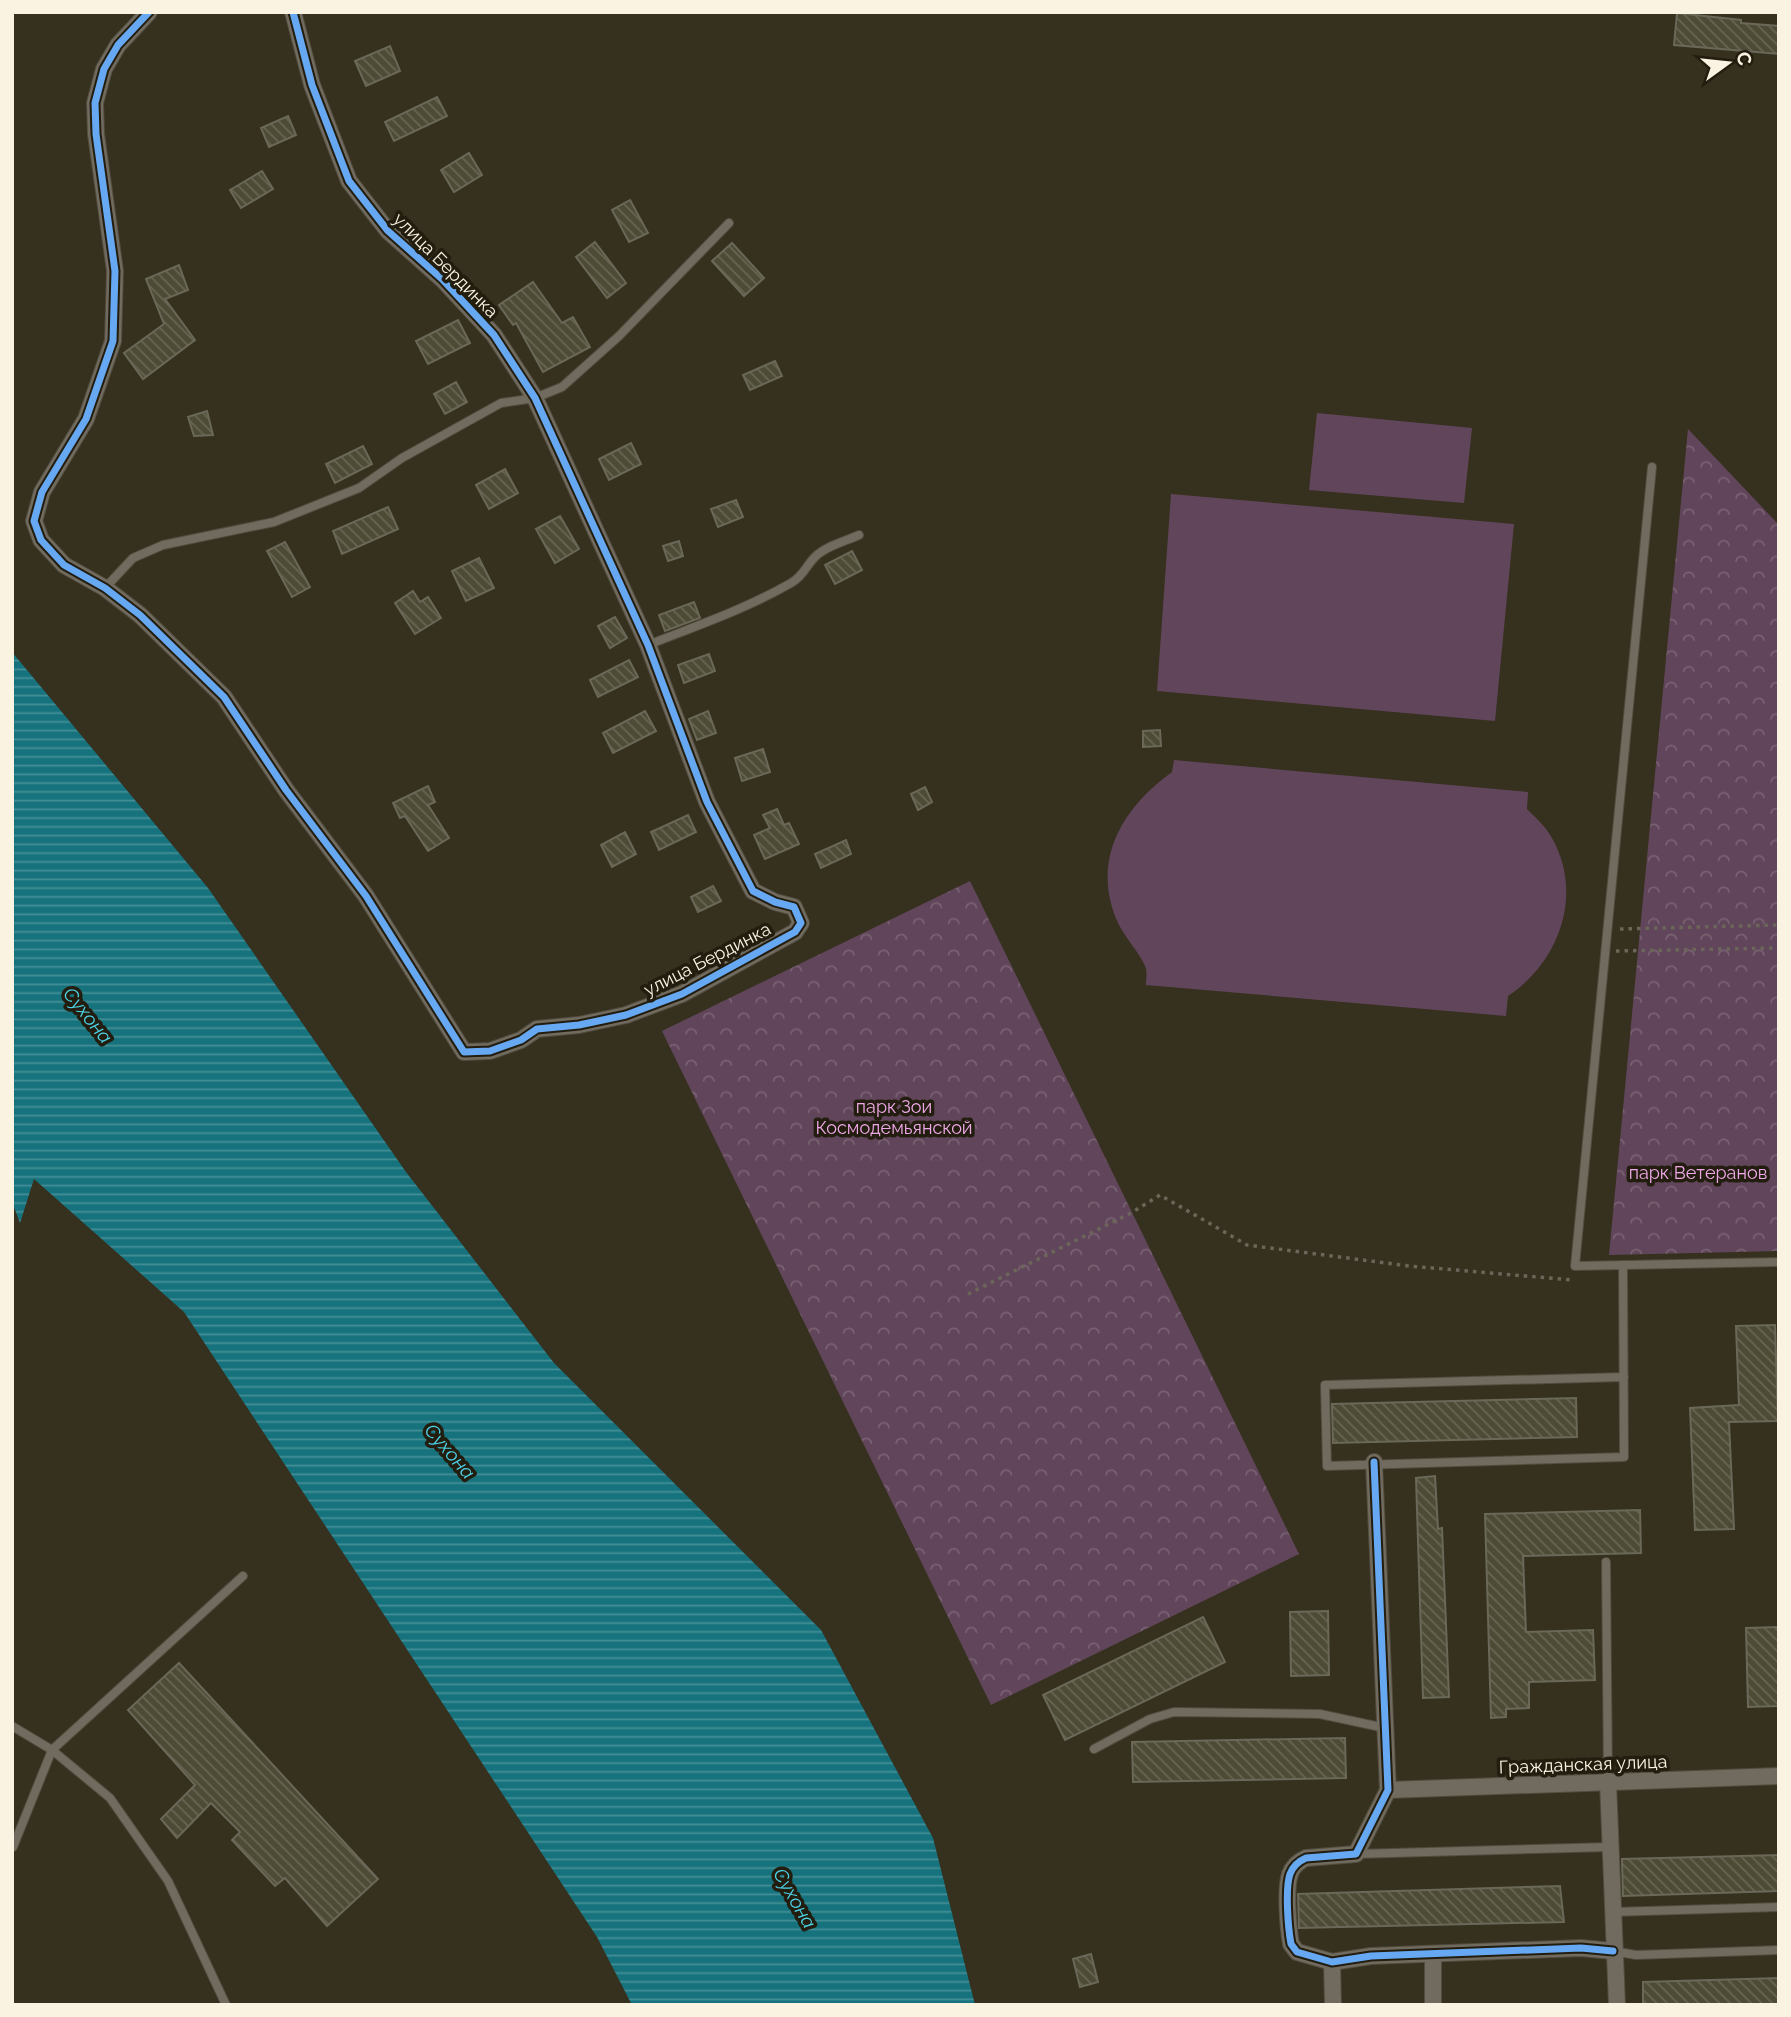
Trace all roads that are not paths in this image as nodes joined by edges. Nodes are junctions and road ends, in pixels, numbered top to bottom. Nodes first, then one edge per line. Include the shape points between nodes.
1 (149, 12) edge
2 (293, 12) edge
3 (729, 223) dead end
4 (535, 398) junction
5 (1651, 467) dead end
6 (859, 535) dead end
7 (105, 589) junction
8 (648, 645) junction
9 (1779, 1262) edge
10 (1623, 1265) junction
11 (1624, 1377) junction
12 (1374, 1462) junction
13 (1606, 1562) dead end
14 (243, 1576) dead end
15 (12, 1726) edge
16 (1385, 1728) junction
17 (1094, 1749) dead end
18 (52, 1751) junction
19 (1779, 1776) edge
20 (1608, 1782) junction
21 (1388, 1790) junction
22 (13, 1847) edge
23 (1610, 1847) junction
24 (1356, 1854) junction
25 (1779, 1907) edge
26 (1612, 1912) junction
27 (1779, 1950) edge
28 (1613, 1951) junction
29 (1433, 1954) junction
30 (1332, 1962) junction
31 (226, 2005) edge
32 (1334, 2005) edge
33 (1433, 2005) edge
34 (1617, 2005) edge

1 - 7 street, улица Бердинка via 118,45 104,69 95,103 115,271 113,341 86,419 42,492 34,521 41,540 64,565
2 - 4 street, улица Бердинка via 312,85 349,181 388,231 443,280 494,335
3 - 4 lane via 610,345 562,387
4 - 7 lane via 501,403 402,458 359,488 274,522 163,545 133,558
4 - 8 street, улица Бердинка
5 - 10 lane via 1575,1266
6 - 8 lane via 821,552 792,583
7 - 8 street, улица Бердинка via 140,615 224,697 286,790 366,896 464,1052 490,1051 537,1029 626,1016 682,994 795,932 801,923 794,907 753,891 707,802
9 - 10 lane
10 - 11 lane
11 - 12 lane via 1624,1457
11 - 12 lane via 1325,1385 1327,1466
12 - 16 street
13 - 20 lane
14 - 18 lane
15 - 18 lane
16 - 17 lane via 1320,1714 1174,1712 1150,1719
16 - 21 street
18 - 22 lane
18 - 31 lane via 110,1798 168,1881
19 - 20 street, Гражданская улица
20 - 21 street, Гражданская улица
20 - 23 street
21 - 24 street
23 - 24 lane
23 - 26 street
24 - 30 street via 1300,1860 1288,1883 1291,1944 1297,1952
25 - 26 lane
26 - 28 street
27 - 28 lane via 1636,1955
28 - 29 street via 1581,1948
28 - 34 street
29 - 30 street
29 - 33 street
30 - 32 street

